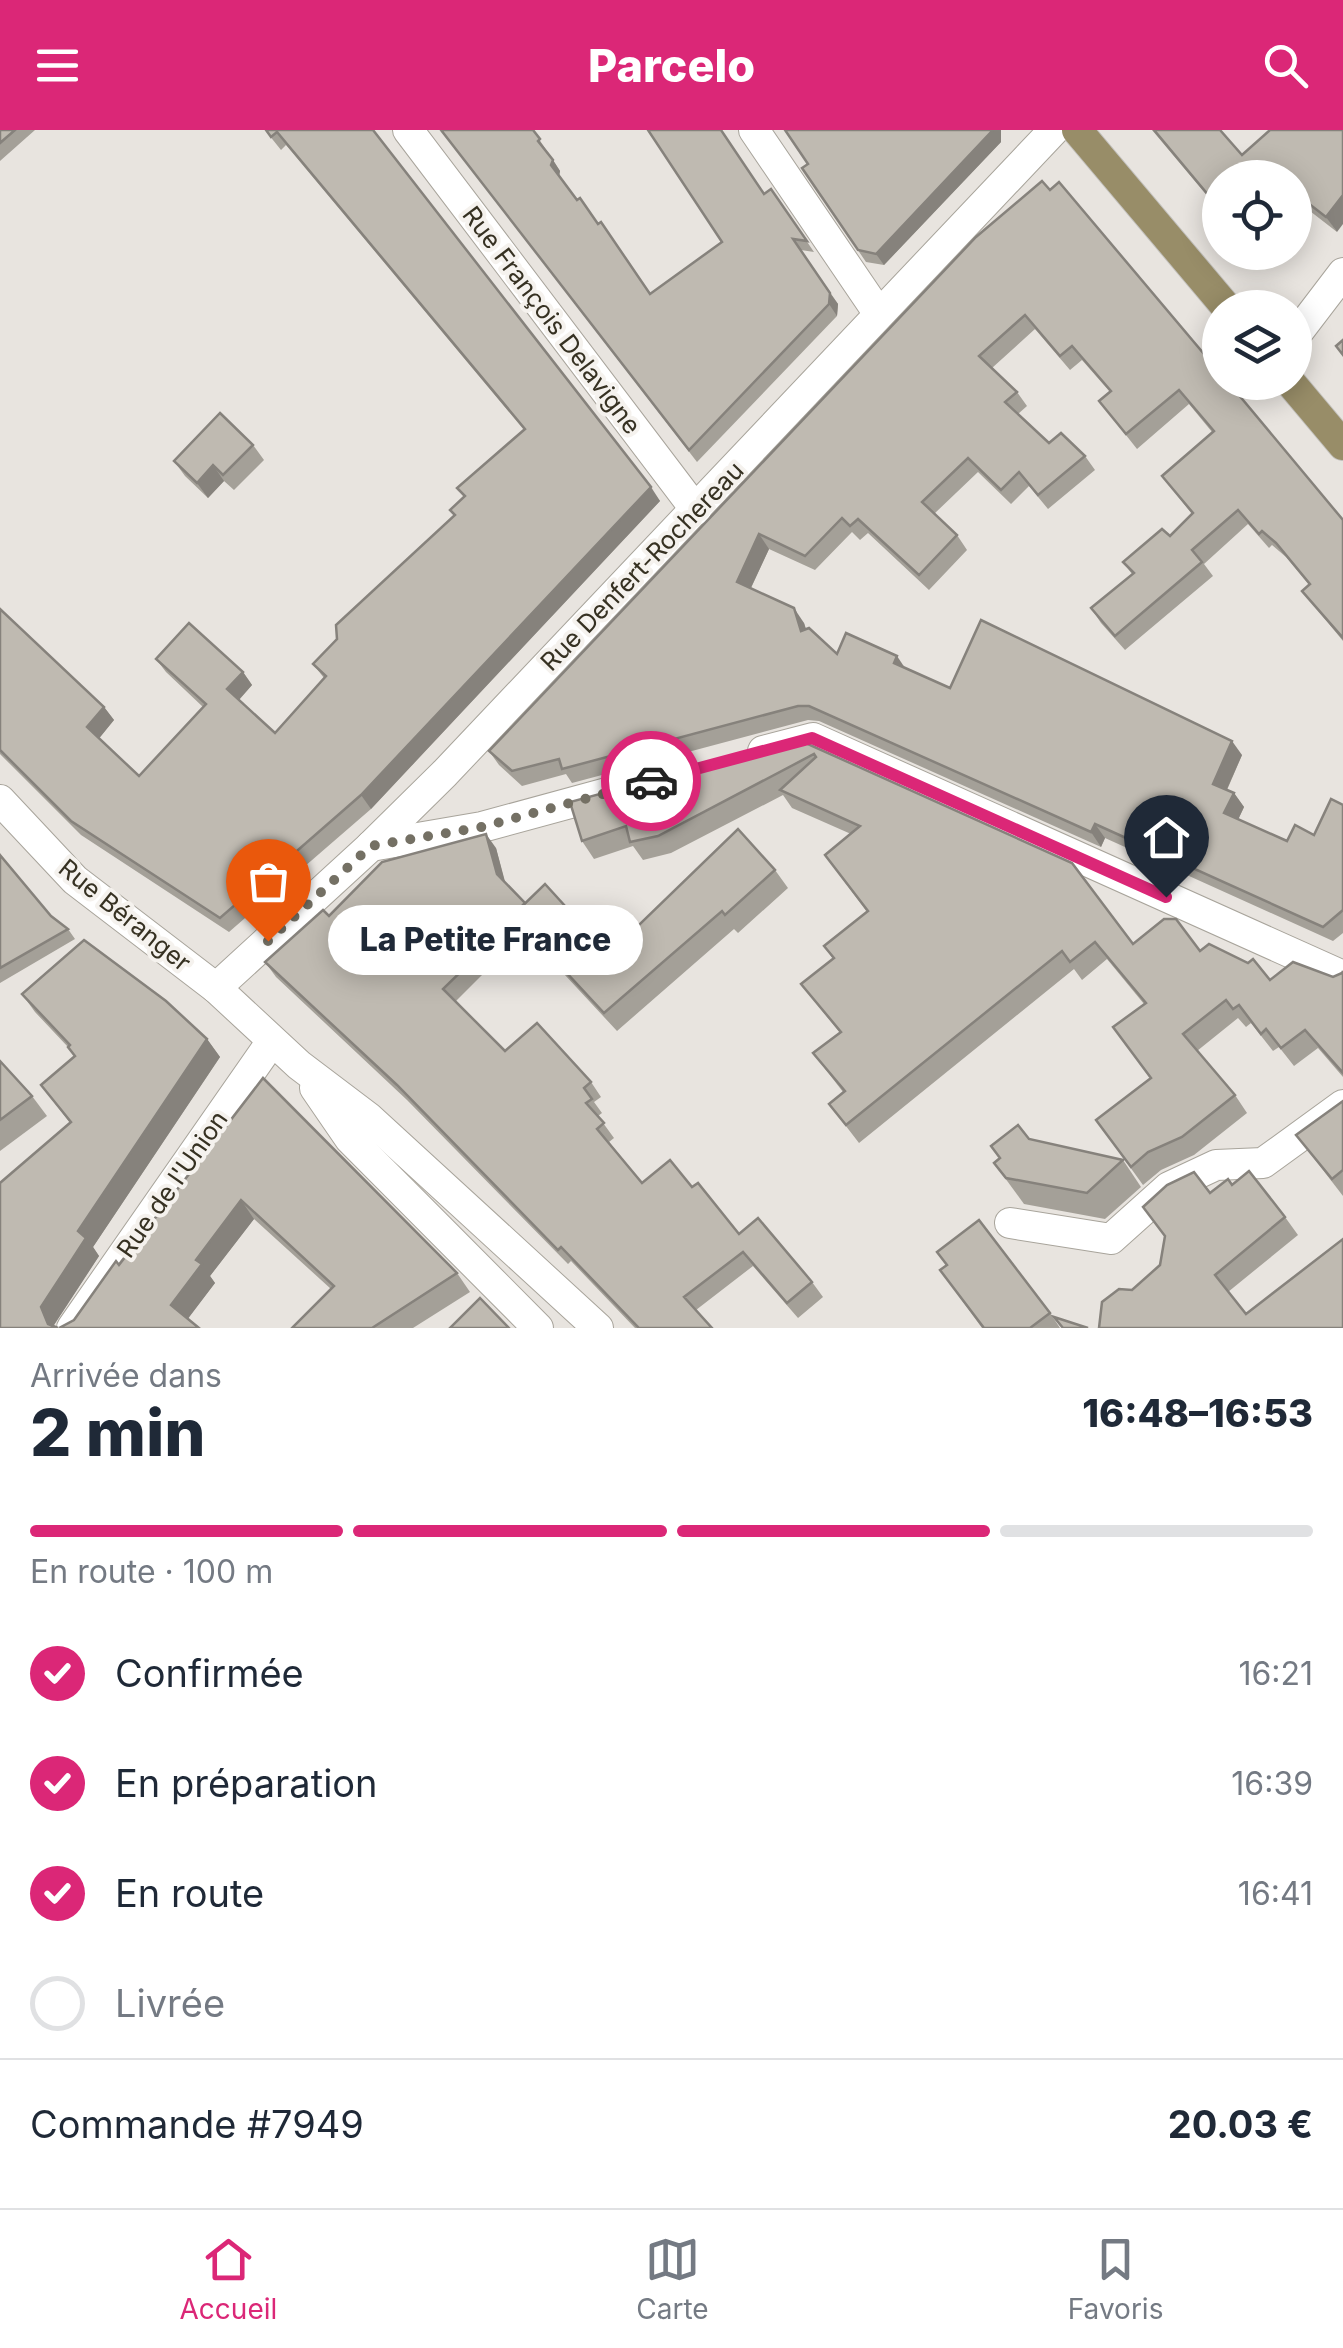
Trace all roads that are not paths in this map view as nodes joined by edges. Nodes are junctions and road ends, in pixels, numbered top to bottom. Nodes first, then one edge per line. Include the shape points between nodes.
1 (408, 130) edge
2 (754, 130) edge
3 (1054, 130) edge
4 (1077, 130) edge
5 (1343, 274) edge
6 (1212, 290) edge
7 (879, 314) junction
8 (1312, 314) edge
9 (1305, 400) edge
10 (1343, 445) edge
11 (696, 510) junction
12 (739, 758) edge
13 (629, 787) edge
14 (0, 800) edge
15 (371, 846) junction
16 (1343, 976) edge
17 (216, 988) junction
18 (272, 1040) junction
19 (299, 1066) junction
20 (1343, 1104) edge
21 (1010, 1224) dead end
22 (72, 1328) edge
23 (538, 1328) edge
24 (598, 1328) edge

1 - 11 street, Rue François Delavigne
2 - 7 street
3 - 7 street, Rue Denfert-Rochereau
4 - 6 main road
5 - 8 street
7 - 11 street, Rue Denfert-Rochereau
9 - 10 main road
11 - 15 street, Rue Denfert-Rochereau
12 - 16 street via 812,738
13 - 15 street via 482,827
14 - 17 street, Rue Béranger via 75,880
15 - 17 street, Rue Denfert-Rochereau
17 - 18 street, Rue Béranger
18 - 19 street, Rue Béranger
18 - 22 street, Rue de l'Union
19 - 23 street, Rue Béranger via 350,1139
19 - 24 street, Rue Béranger via 369,1118
20 - 21 street via 1263,1164 1216,1164 1169,1187 1111,1240

